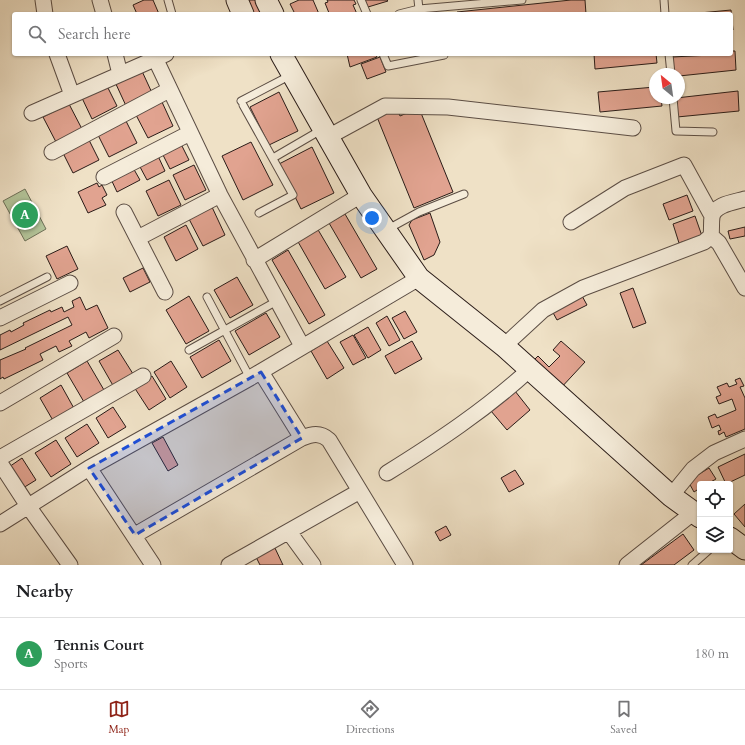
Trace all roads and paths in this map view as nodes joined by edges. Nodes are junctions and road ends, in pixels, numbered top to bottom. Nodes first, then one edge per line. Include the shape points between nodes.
1 (42, 0) edge
2 (100, 0) edge
3 (168, 0) edge
4 (237, 0) edge
5 (266, 0) edge
6 (361, 0) edge
7 (418, 0) edge
8 (522, 0) edge
9 (664, 0) edge
10 (419, 9) junction
11 (45, 12) edge
12 (103, 12) edge
13 (171, 12) edge
14 (242, 12) edge
15 (272, 12) edge
16 (366, 12) edge
17 (407, 12) edge
18 (666, 12) edge
19 (58, 56) edge
20 (116, 56) edge
21 (160, 56) edge
22 (282, 56) edge
23 (384, 56) edge
24 (439, 56) edge
25 (669, 56) edge
26 (670, 68) edge
27 (120, 74) junction
28 (292, 75) junction
29 (169, 90) junction
30 (72, 95) junction
31 (674, 104) edge
32 (32, 113) dead end
33 (633, 128) dead end
34 (713, 132) dead end
35 (326, 133) junction
36 (190, 134) junction
37 (52, 152) dead end
38 (273, 158) junction
39 (104, 178) dead end
40 (220, 194) junction
41 (464, 194) dead end
42 (361, 195) junction
43 (745, 200) edge
44 (124, 212) dead end
45 (259, 213) dead end
46 (712, 216) junction
47 (571, 222) dead end
48 (386, 230) junction
49 (710, 236) junction
50 (138, 238) junction
51 (254, 260) junction
52 (46, 277) dead end
53 (419, 278) junction
54 (70, 283) dead end
55 (745, 288) edge
56 (165, 292) dead end
57 (207, 297) dead end
58 (0, 301) edge
59 (277, 301) junction
60 (0, 318) edge
61 (225, 330) junction
62 (114, 336) dead end
63 (302, 346) junction
64 (504, 346) junction
65 (189, 350) dead end
66 (529, 370) junction
67 (256, 375) junction
68 (143, 376) dead end
69 (0, 403) edge
70 (302, 438) junction
71 (745, 439) edge
72 (0, 458) edge
73 (0, 463) edge
74 (89, 468) junction
75 (387, 473) dead end
76 (360, 491) junction
77 (670, 496) junction
78 (28, 506) junction
79 (697, 515) edge
80 (0, 524) edge
81 (289, 532) junction
82 (134, 535) junction
83 (733, 540) edge
84 (745, 549) edge
85 (706, 553) edge
86 (70, 565) edge
87 (153, 565) edge
88 (230, 565) edge
89 (312, 565) edge
90 (405, 565) edge
91 (627, 565) edge
92 (692, 565) edge

1 - 11 street
2 - 12 street
3 - 13 lane
4 - 14 street
5 - 15 street
6 - 16 lane
7 - 10 lane
8 - 10 lane
9 - 18 lane
10 - 17 lane
19 - 30 street
20 - 27 street
21 - 27 street
21 - 29 street
22 - 28 street
23 - 24 lane via 388,66
25 - 26 lane
27 - 30 street
28 - 35 street
28 - 38 lane via 242,103
29 - 36 street
29 - 37 street
30 - 32 street
31 - 34 lane via 676,131
33 - 35 street via 448,107 384,106
35 - 38 lane
35 - 42 street
36 - 39 street
36 - 40 street
38 - 45 lane via 293,195
40 - 50 street
40 - 51 street
41 - 48 lane via 419,212
42 - 48 street
42 - 51 street
43 - 46 street via 720,207
44 - 50 street
46 - 47 street via 684,166 625,188
46 - 49 street
48 - 53 street
49 - 55 street via 722,248
49 - 64 street via 704,242 583,288 543,310
50 - 56 street
51 - 59 street
52 - 58 lane
53 - 63 street
53 - 64 street
54 - 60 street
57 - 61 lane
59 - 61 lane
59 - 63 street
61 - 65 lane
61 - 67 lane
62 - 69 street
63 - 67 street
64 - 66 street
66 - 75 street via 486,407
66 - 77 street
67 - 70 street
67 - 74 street
68 - 72 street
70 - 76 street via 313,434 323,435 329,440
70 - 82 street
71 - 77 street via 714,453 693,469
73 - 78 street
74 - 78 street
74 - 82 street
76 - 81 street
76 - 90 street
77 - 79 street
78 - 80 street
78 - 86 street
79 - 91 street
81 - 88 street
81 - 89 street
82 - 87 street
83 - 84 street
85 - 92 lane

